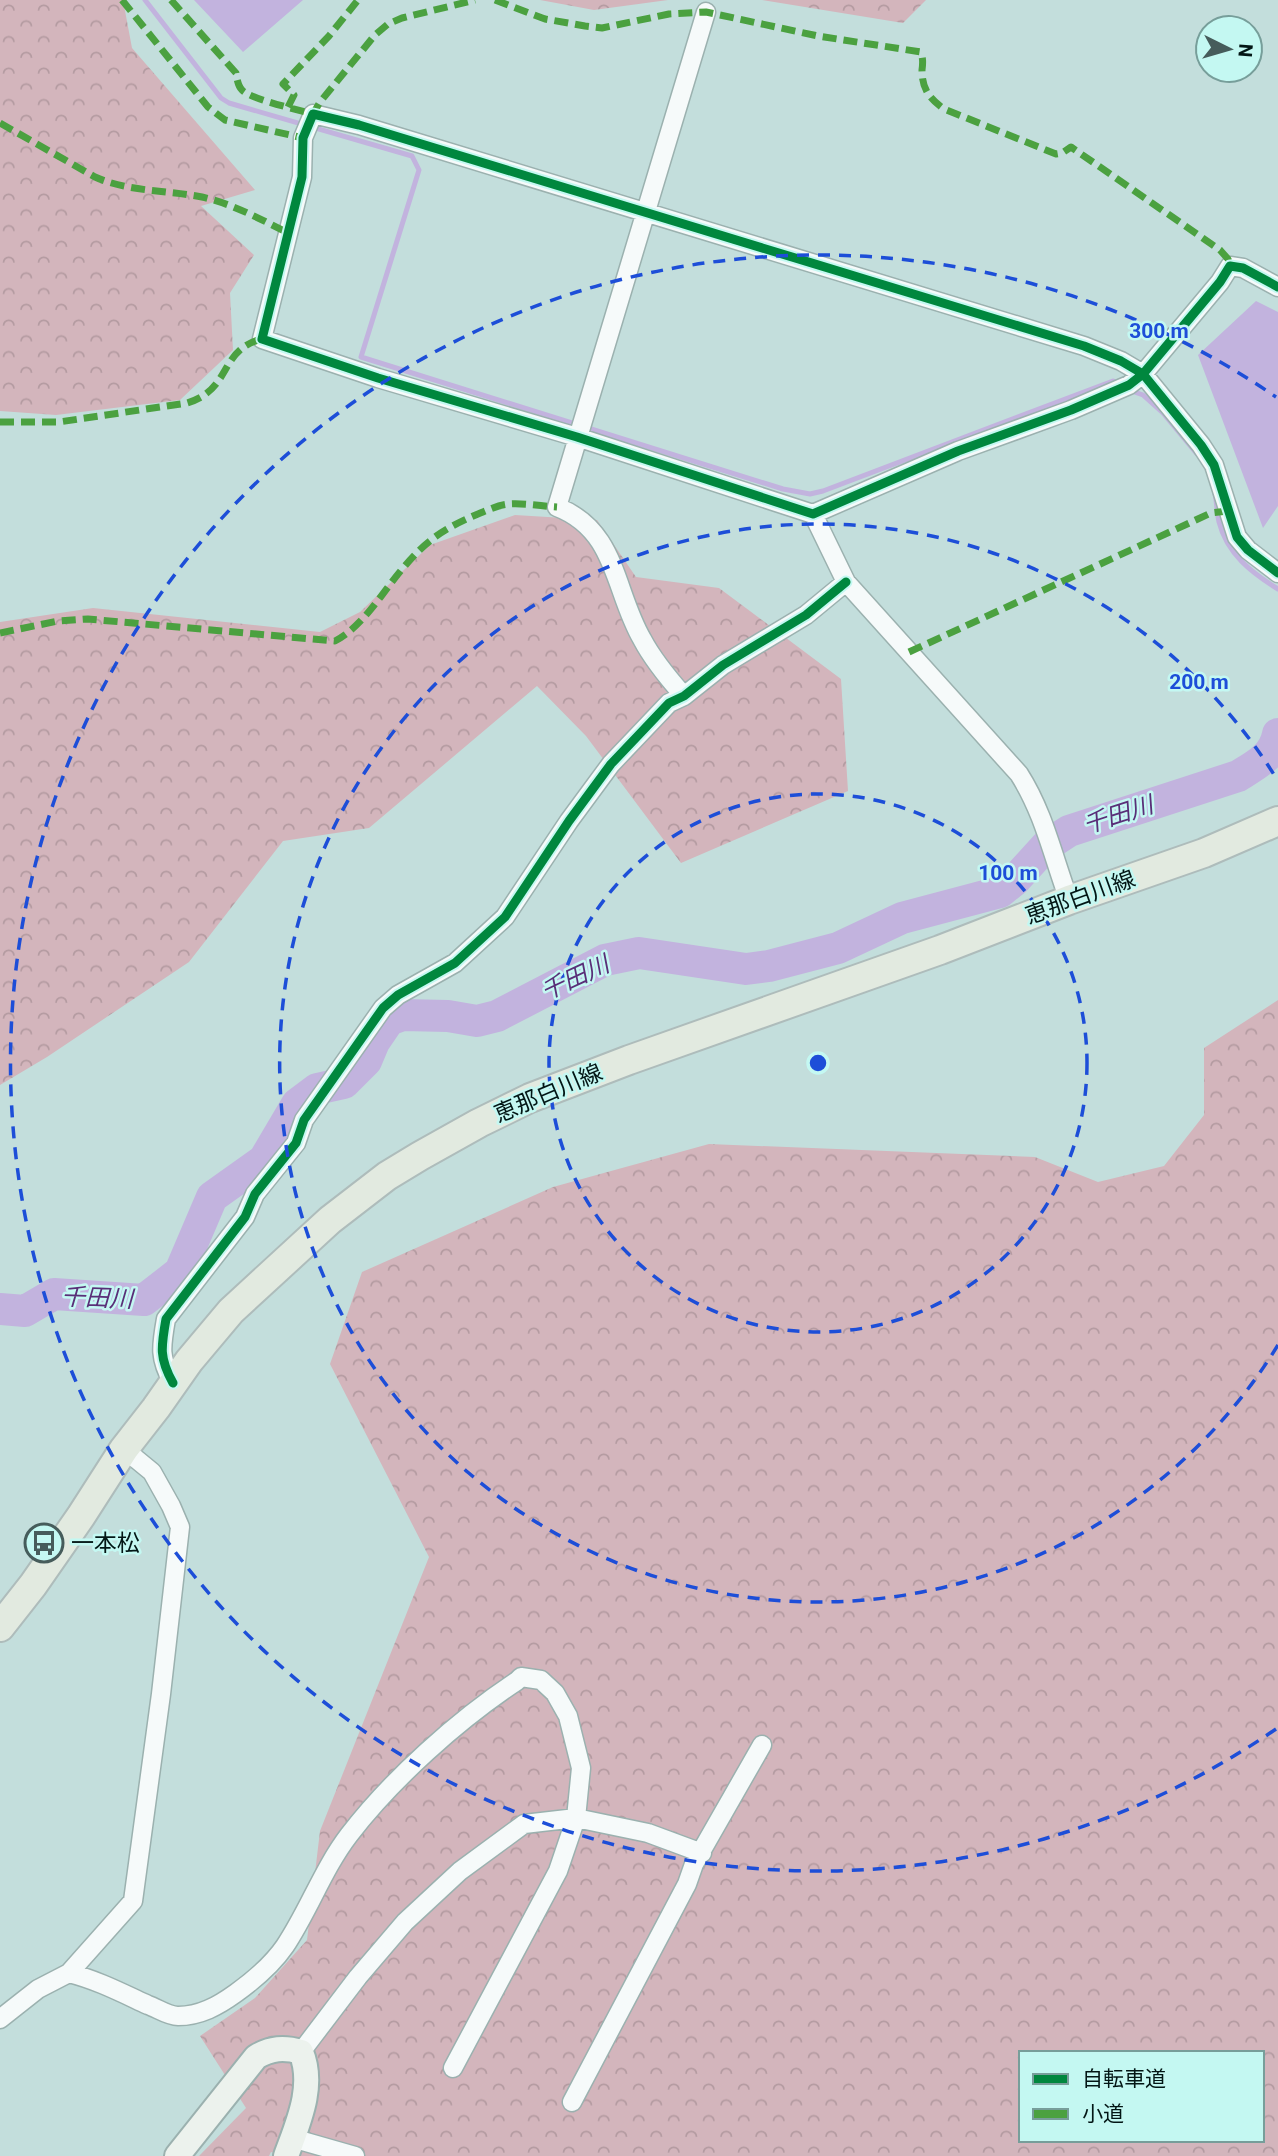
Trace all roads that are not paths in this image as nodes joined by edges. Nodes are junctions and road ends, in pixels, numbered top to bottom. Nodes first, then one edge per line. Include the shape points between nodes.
1 (706, 12) dead end
2 (646, 214) junction
3 (1278, 287) edge
4 (1143, 374) junction
5 (577, 437) junction
6 (813, 514) junction
7 (1278, 573) edge
8 (846, 582) junction
9 (684, 696) junction
10 (1278, 821) edge
11 (1069, 900) junction
12 (173, 1383) junction
13 (124, 1448) junction
14 (0, 1627) edge
15 (762, 1745) dead end
16 (576, 1818) junction
17 (702, 1853) junction
18 (69, 1973) junction
19 (0, 2019) edge
20 (301, 2052) junction
21 (453, 2068) dead end
22 (572, 2102) dead end
23 (289, 2147) edge
24 (177, 2156) edge
25 (355, 2156) edge

1 - 2 street
2 - 4 street via 1084,346
2 - 5 street
2 - 5 street via 313,114 303,138 302,177 262,339
3 - 4 street via 1230,266
4 - 6 street via 1129,385 1071,410 958,451
4 - 7 street via 1214,465 1237,537
5 - 6 street
5 - 9 street via 557,507 585,522 606,548 641,639
6 - 8 street
8 - 9 street via 806,615 723,665
8 - 11 street via 1019,775 1045,826
9 - 12 street via 669,703 611,764 505,917 455,963 383,1008 315,1102 296,1143 255,1194 245,1217 166,1319 163,1365
10 - 11 main road, 恵那白川線 via 1204,853
11 - 12 main road, 恵那白川線 via 629,1060 479,1123 387,1177 330,1220 231,1311
12 - 13 main road, 恵那白川線
13 - 14 main road, 恵那白川線
13 - 18 street via 152,1472 180,1527 133,1901
15 - 17 street
16 - 17 street via 648,1833
16 - 18 street via 581,1768 568,1716 541,1680 521,1676 406,1771 348,1836 285,1947 222,2004 205,2012 175,2016
16 - 20 street via 524,1824 460,1871 405,1922
16 - 21 street via 558,1871
17 - 22 street
18 - 19 street via 38,1989
20 - 23 street via 307,2066 306,2097
20 - 24 street via 268,2050 256,2057
23 - 25 street

